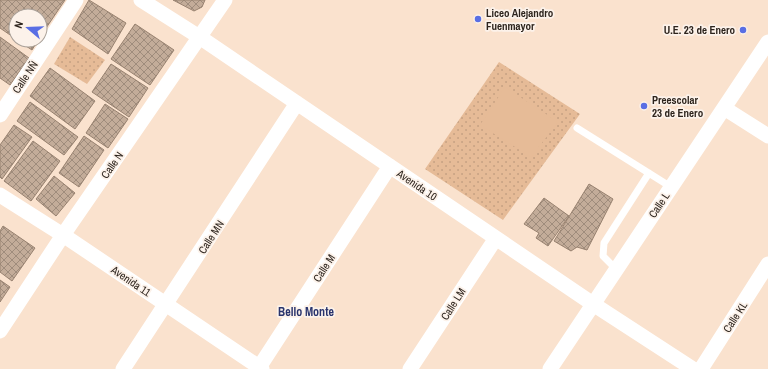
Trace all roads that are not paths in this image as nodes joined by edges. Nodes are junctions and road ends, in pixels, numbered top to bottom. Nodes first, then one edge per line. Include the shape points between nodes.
1 (76, 0) edge
2 (141, 0) edge
3 (226, 0) edge
4 (201, 38) junction
5 (768, 42) edge
6 (297, 103) junction
7 (724, 108) junction
8 (0, 115) edge
9 (577, 128) dead end
10 (768, 136) edge
11 (390, 166) junction
12 (649, 173) junction
13 (671, 187) junction
14 (0, 194) edge
15 (63, 235) junction
16 (496, 238) junction
17 (768, 264) edge
18 (616, 269) junction
19 (593, 304) junction
20 (166, 305) junction
21 (0, 331) edge
22 (260, 368) edge
23 (123, 369) edge
24 (410, 369) edge
25 (550, 369) edge
26 (693, 369) edge
27 (701, 369) edge

1 - 8 street, Calle NÑ
2 - 4 street, Avenida 10
3 - 4 street, Calle N
4 - 6 street, Avenida 10
4 - 15 street, Calle N
5 - 7 street, Calle L
6 - 11 street, Avenida 10
6 - 20 street, Calle MN
7 - 10 street
7 - 13 street, Calle L
9 - 12 lane
11 - 16 street, Avenida 10
11 - 22 street, Calle M
12 - 13 lane
12 - 18 lane via 604,243 603,256
13 - 18 street, Calle L
14 - 15 street, Avenida 11
15 - 20 street, Avenida 11
15 - 21 street, Calle N
16 - 19 street, Avenida 10
16 - 24 street, Calle LM
17 - 27 street, Calle KL
18 - 19 street, Calle L
19 - 25 street, Calle L
19 - 26 street, Avenida 10
20 - 22 street, Avenida 11
20 - 23 street, Calle MN

